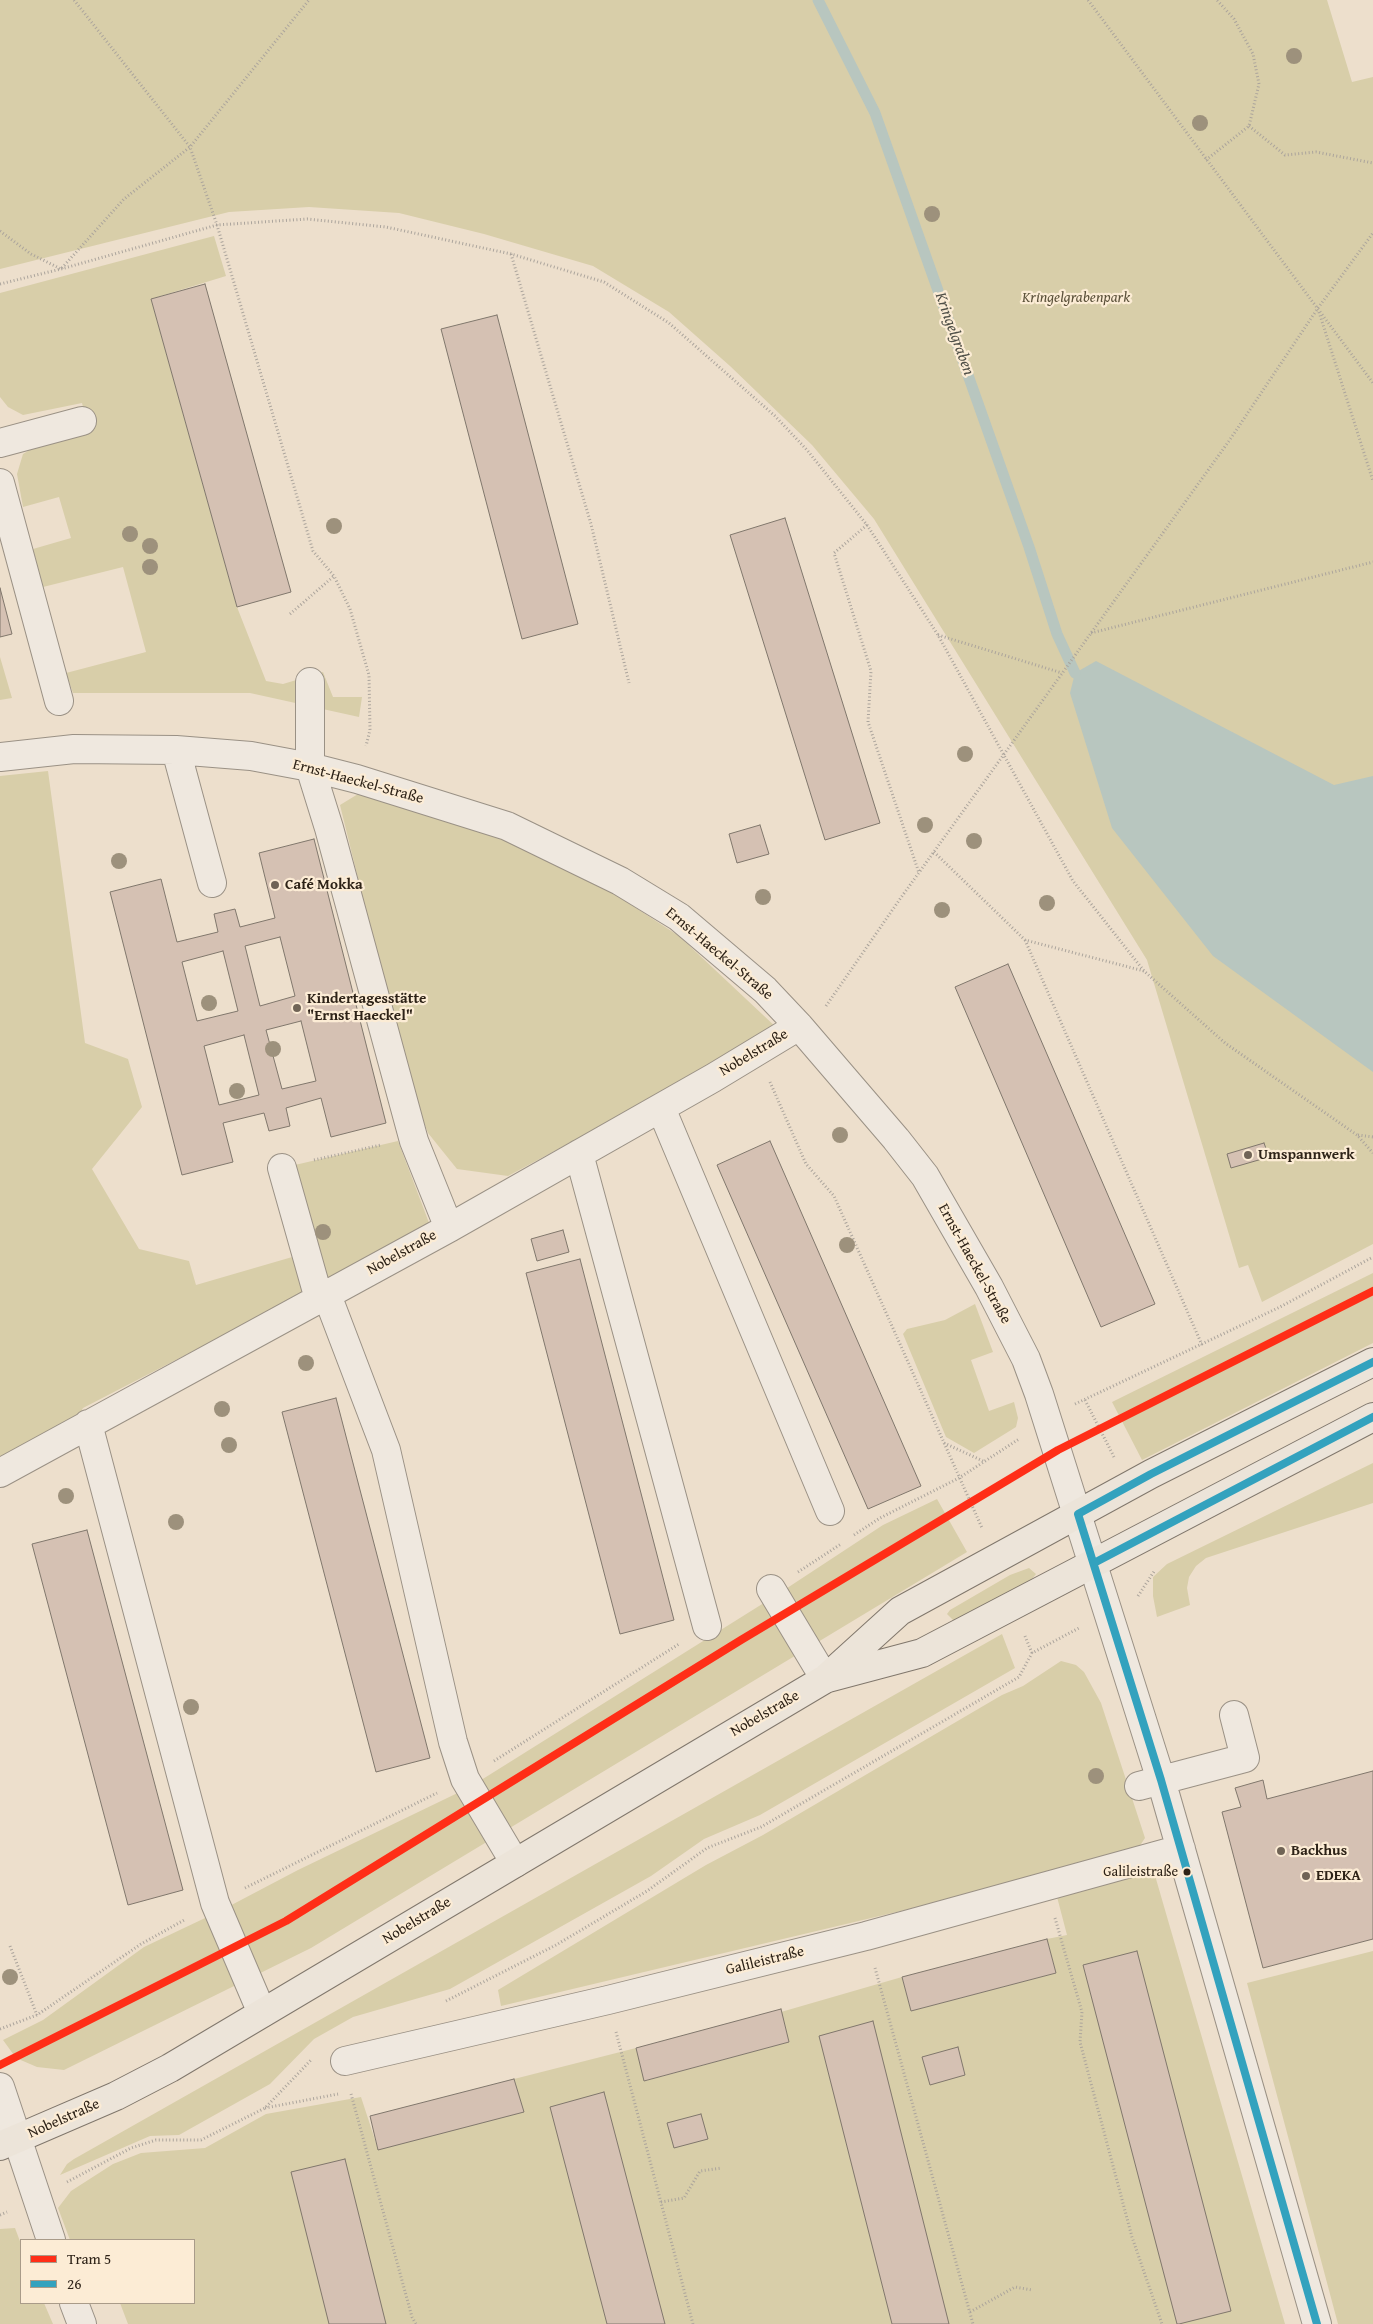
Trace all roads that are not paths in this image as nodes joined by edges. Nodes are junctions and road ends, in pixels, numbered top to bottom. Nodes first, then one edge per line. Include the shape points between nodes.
1 (82, 421) dead end
2 (0, 443) edge
3 (0, 483) edge
4 (310, 682) dead end
5 (59, 701) dead end
6 (176, 750) junction
7 (0, 756) edge
8 (310, 767) junction
9 (212, 883) dead end
10 (800, 1026) junction
11 (661, 1108) junction
12 (579, 1154) junction
13 (282, 1168) road end
14 (448, 1228) junction
15 (323, 1297) junction
16 (1373, 1362) edge
17 (1372, 1422) edge
18 (88, 1424) junction
19 (0, 1473) edge
20 (830, 1511) dead end
21 (1078, 1514) junction
22 (1094, 1563) junction
23 (771, 1589) dead end
24 (707, 1626) dead end
25 (825, 1679) junction
26 (1234, 1716) dead end
27 (1150, 1783) junction
28 (1181, 1849) junction
29 (515, 1863) junction
30 (262, 2013) junction
31 (345, 2061) road end
32 (0, 2087) edge
33 (8, 2143) edge
34 (51, 2239) edge
35 (74, 2304) edge
36 (82, 2324) edge
37 (1317, 2324) edge

1 - 2 street
3 - 5 street
4 - 8 street
6 - 7 street, Ernst-Haeckel-Straße via 74,749
6 - 8 street, Ernst-Haeckel-Straße via 250,756
6 - 9 street
8 - 10 street, Ernst-Haeckel-Straße via 357,778 508,826 620,881 679,917 765,990
8 - 14 street via 414,1141
10 - 11 street, Nobelstraße
10 - 21 street, Ernst-Haeckel-Straße via 925,1176 989,1287 1026,1359
11 - 12 street, Nobelstraße
11 - 20 street
12 - 14 street, Nobelstraße
12 - 24 street
13 - 15 street
14 - 15 street, Nobelstraße
15 - 18 street, Nobelstraße
15 - 29 street via 386,1450 453,1742 465,1779
16 - 21 main road, Nobelstraße
17 - 22 main road, Nobelstraße
18 - 19 street, Nobelstraße
18 - 30 street via 215,1903
21 - 22 street, Ernst-Haeckel-Straße
21 - 25 main road, Nobelstraße via 900,1610
22 - 25 main road, Nobelstraße via 922,1653
22 - 27 street, Ernst-Haeckel-Straße
23 - 25 street
25 - 29 main road, Nobelstraße
26 - 27 street via 1244,1758
27 - 28 street, Ernst-Haeckel-Straße
28 - 31 street, Galileistraße via 866,1936
28 - 37 street, Ernst-Haeckel-Straße
29 - 30 main road, Nobelstraße
30 - 33 main road, Nobelstraße via 116,2096
32 - 33 street
33 - 34 street
35 - 36 street

